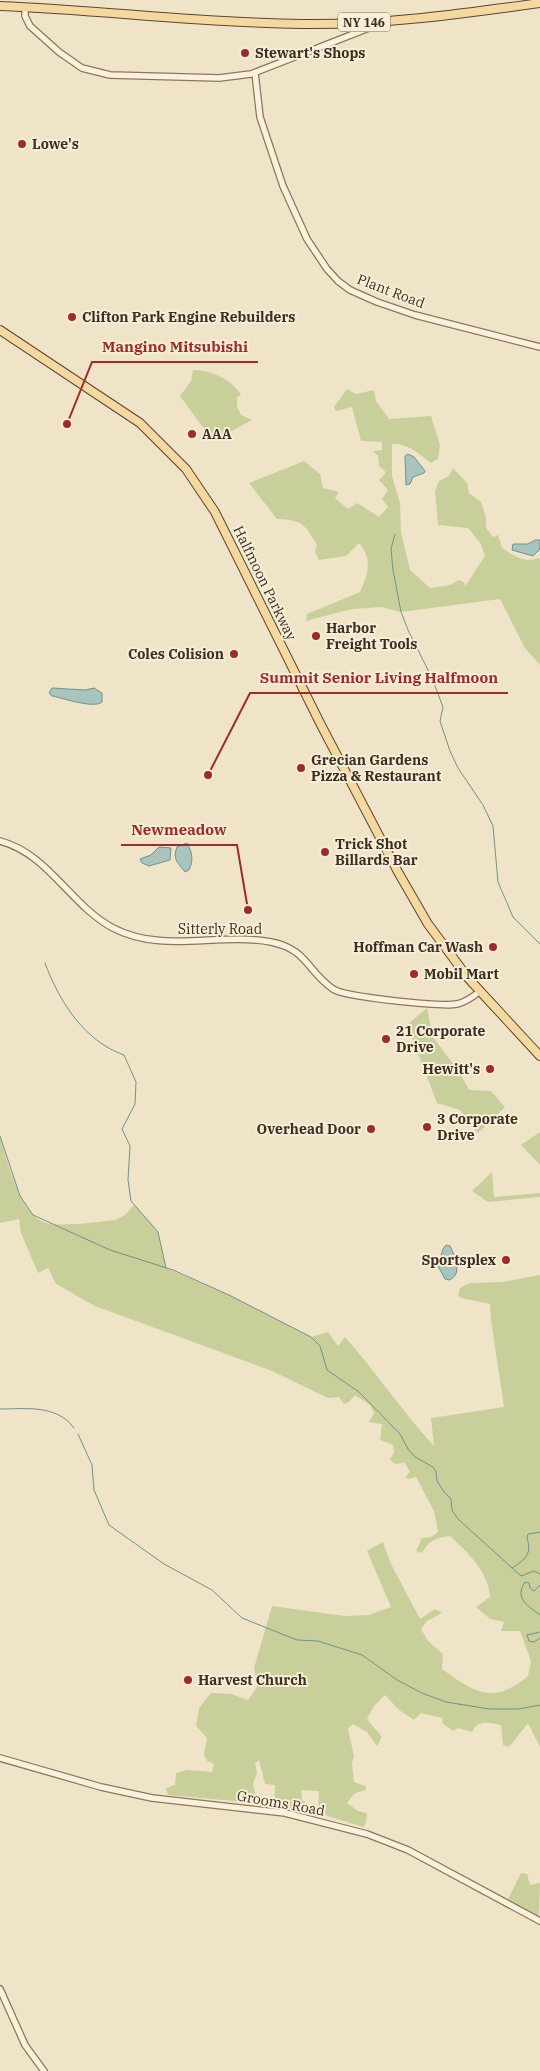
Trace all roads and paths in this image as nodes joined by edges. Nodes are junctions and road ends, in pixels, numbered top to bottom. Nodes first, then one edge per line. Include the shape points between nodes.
1 (540, 3) edge
2 (0, 6) edge
3 (25, 7) junction
4 (379, 21) junction
5 (255, 73) junction
6 (0, 330) edge
7 (540, 347) edge
8 (0, 842) edge
9 (480, 991) junction
10 (540, 1056) edge
11 (0, 1758) edge
12 (540, 1922) edge
13 (0, 1989) edge
14 (44, 2071) edge

1 - 4 main road, NY 146
2 - 3 main road, NY 146
3 - 4 main road, NY 146 via 266,23
3 - 5 street via 30,26 73,63 92,72 219,78
4 - 5 street via 374,26
5 - 7 street, Plant Road via 260,117 284,186 307,239 338,281 370,299 415,315
6 - 9 main road, Halfmoon Parkway via 140,423 177,458 196,482 215,512 398,872 428,924
8 - 9 street, Sitterly Road via 31,855 84,907 105,923 126,933 167,942 259,941 279,944 298,953 334,990 377,998 452,1004
9 - 10 main road, Halfmoon Parkway
11 - 12 street, Grooms Road via 152,1798 285,1813 367,1834 408,1850
13 - 14 street via 25,2046

